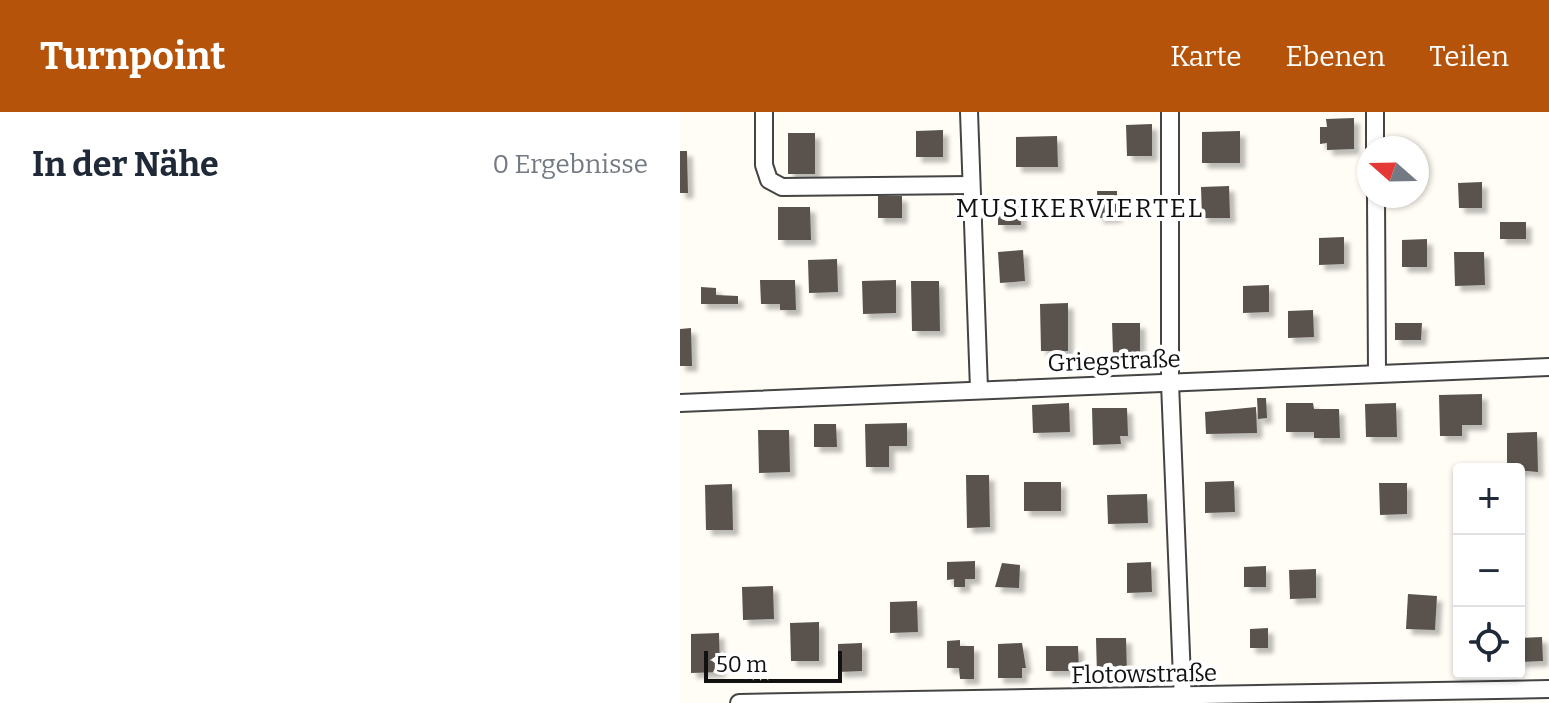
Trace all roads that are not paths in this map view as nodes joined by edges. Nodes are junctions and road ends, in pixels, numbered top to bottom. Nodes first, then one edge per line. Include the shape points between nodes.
1 (764, 112) edge
2 (969, 112) edge
3 (1170, 112) edge
4 (1375, 112) edge
5 (1375, 136) edge
6 (970, 185) junction
7 (1376, 208) edge
8 (1549, 367) edge
9 (1377, 373) junction
10 (1170, 383) junction
11 (979, 389) junction
12 (680, 403) edge
13 (1549, 689) edge
14 (1182, 700) edge
15 (739, 703) edge

1 - 6 street via 764,165 769,180 782,187
2 - 6 street
3 - 10 street
4 - 5 street
6 - 11 street
7 - 9 street
8 - 9 street, Griegstraße
9 - 10 street, Griegstraße
10 - 11 street, Griegstraße
10 - 14 street
11 - 12 street, Griegstraße
13 - 14 street, Flotowstraße
14 - 15 street, Flotowstraße

